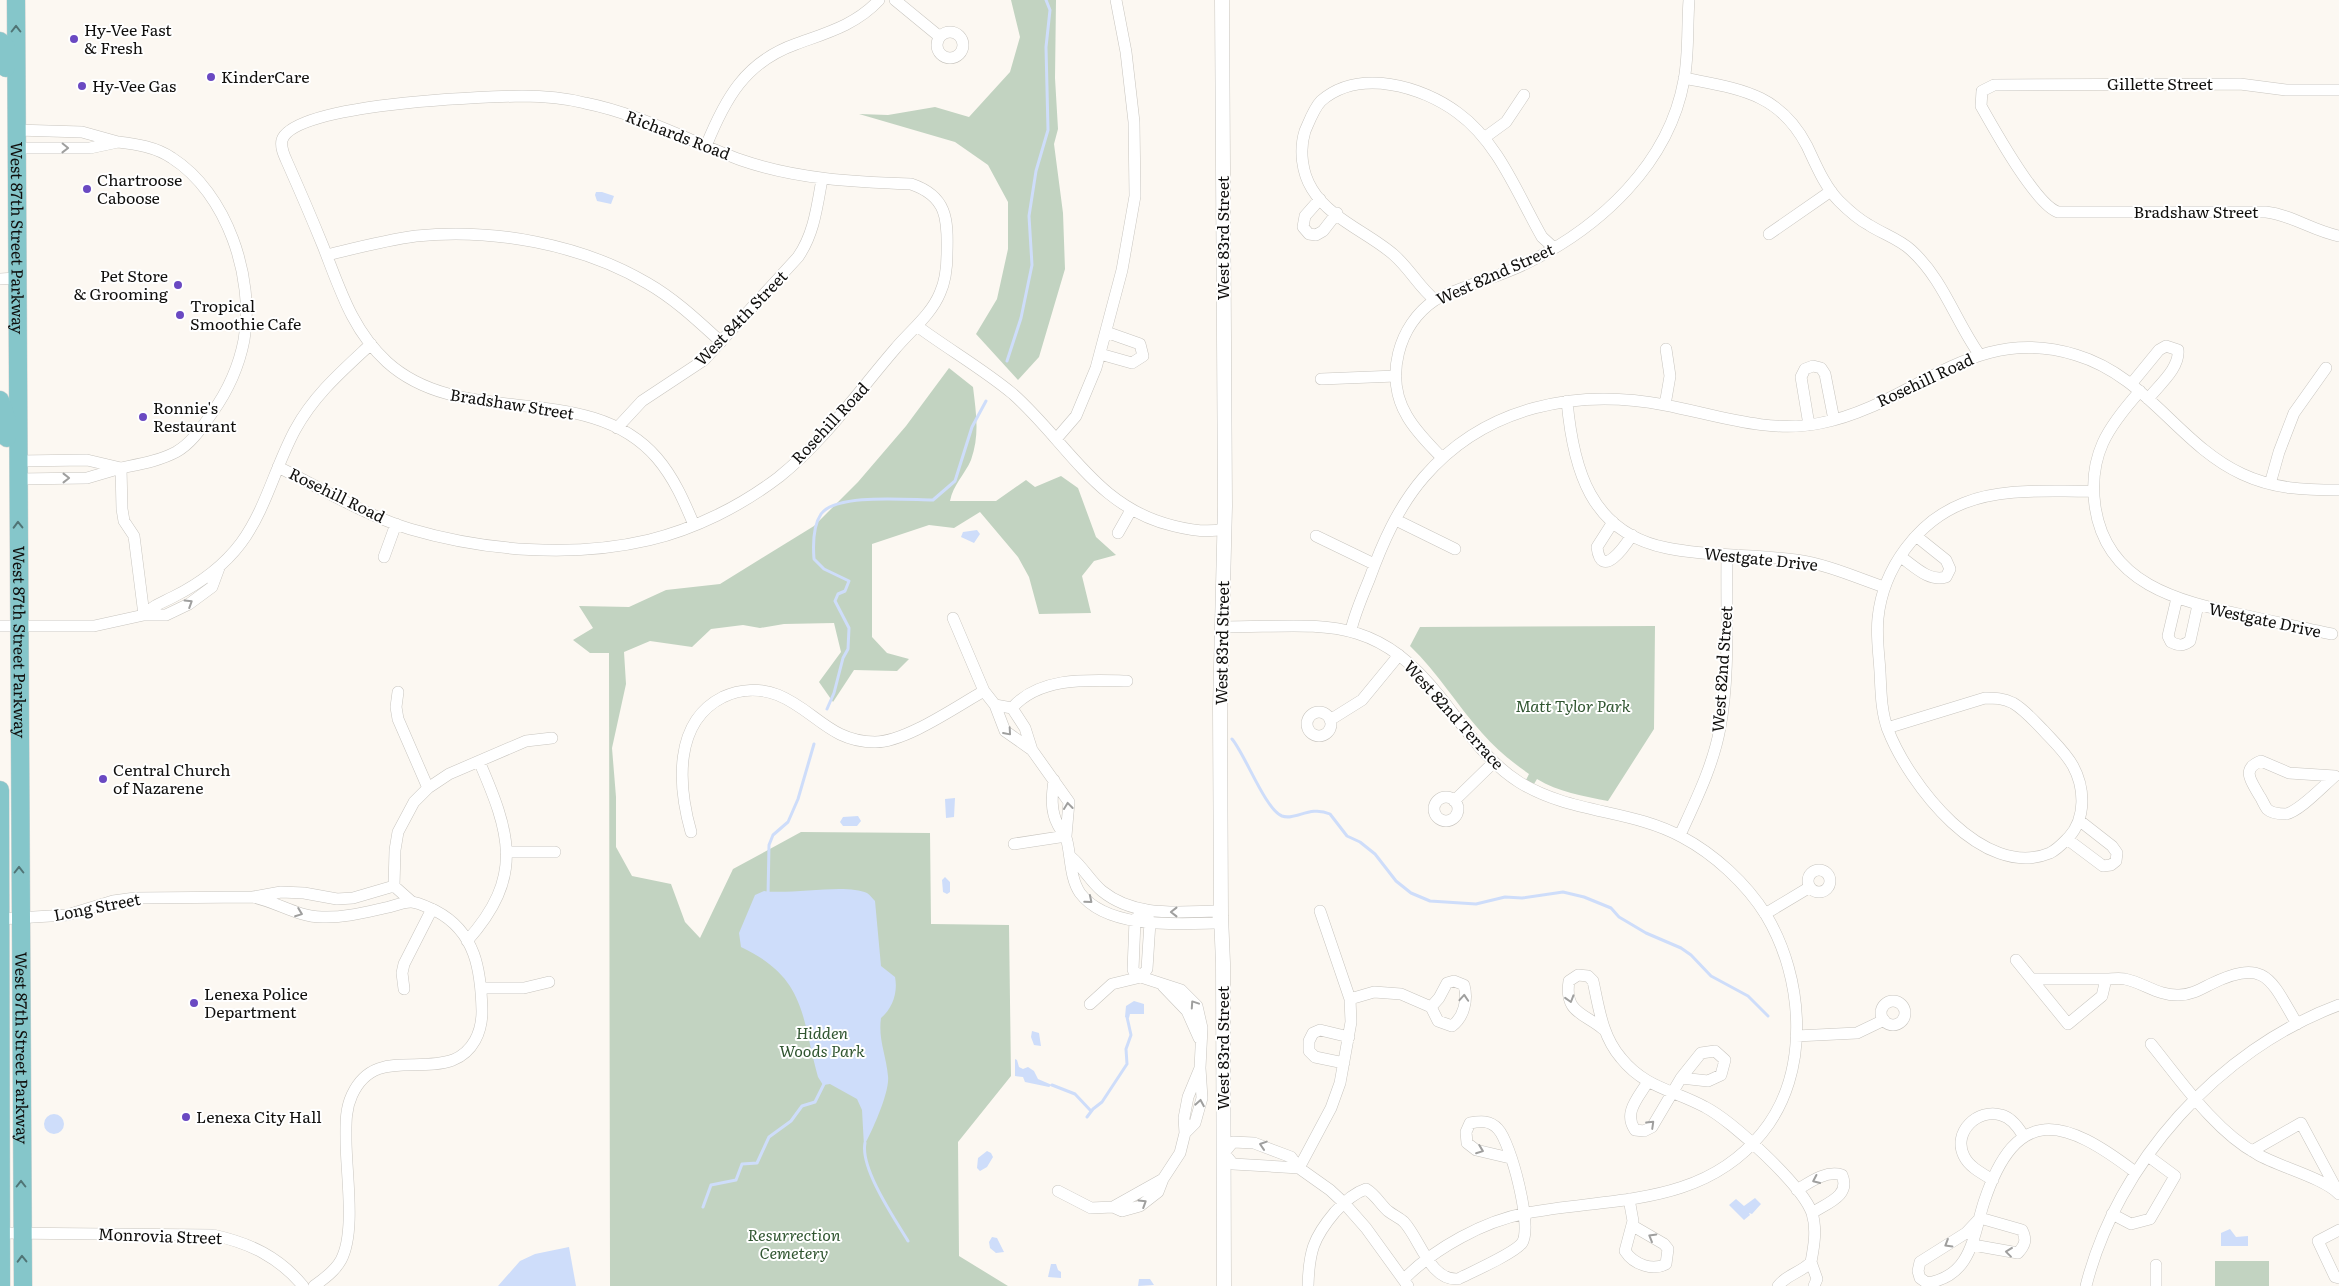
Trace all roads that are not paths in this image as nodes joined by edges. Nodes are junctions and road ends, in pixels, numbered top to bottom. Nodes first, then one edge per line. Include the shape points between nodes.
1 (16, 0) edge
2 (879, 0) edge
3 (895, 0) edge
4 (1116, 0) edge
5 (1222, 0) edge
6 (1689, 0) edge
7 (940, 37) dead end
8 (0, 40) edge
9 (1684, 78) junction
10 (2339, 90) edge
11 (1524, 95) dead end
12 (16, 130) junction
13 (282, 138) joint
14 (1484, 138) junction
15 (118, 142) junction
16 (706, 146) junction
17 (17, 148) junction
18 (822, 179) junction
19 (1831, 191) junction
20 (1320, 199) junction
21 (2049, 209) joint
22 (1336, 213) junction
23 (1769, 234) dead end
24 (2339, 236) edge
25 (1554, 248) junction
26 (327, 255) junction
27 (8, 278) edge
28 (1435, 300) junction
29 (917, 326) junction
30 (1106, 332) junction
31 (721, 342) junction
32 (371, 344) junction
33 (1666, 348) dead end
34 (1100, 354) junction
35 (1978, 354) junction
36 (2326, 368) dead end
37 (1396, 376) junction
38 (1321, 378) dead end
39 (2140, 391) junction
40 (0, 400) edge
41 (1567, 401) junction
42 (1666, 405) junction
43 (1834, 420) junction
44 (1809, 425) junction
45 (616, 428) junction
46 (1057, 438) junction
47 (1442, 458) junction
48 (278, 467) junction
49 (122, 468) junction
50 (18, 470) junction
51 (2270, 484) junction
52 (2339, 490) edge
53 (2093, 492) junction
54 (1131, 510) junction
55 (1396, 520) junction
56 (1613, 522) junction
57 (396, 524) junction
58 (694, 525) junction
59 (1223, 529) junction
60 (1118, 533) dead end
61 (1632, 535) junction
62 (1316, 536) dead end
63 (1916, 536) junction
64 (1455, 549) dead end
65 (1727, 555) junction
66 (384, 557) dead end
67 (1900, 557) junction
68 (1374, 564) junction
69 (1884, 587) junction
70 (2177, 598) junction
71 (2198, 605) junction
72 (144, 615) junction
73 (953, 618) dead end
74 (0, 626) edge
75 (19, 626) junction
76 (1222, 627) junction
77 (1350, 630) junction
78 (2332, 634) dead end
79 (1399, 656) junction
80 (1127, 681) dead end
81 (984, 691) junction
82 (398, 692) dead end
83 (995, 705) junction
84 (1012, 708) junction
85 (1330, 720) dead end
86 (1887, 728) junction
87 (552, 738) dead end
88 (1032, 750) junction
89 (479, 761) junction
90 (1493, 763) junction
91 (2337, 776) edge
92 (1054, 780) junction
93 (428, 788) junction
94 (0, 790) edge
95 (1454, 801) dead end
96 (2080, 821) junction
97 (691, 832) dead end
98 (1680, 835) junction
99 (1066, 836) junction
100 (2067, 839) junction
101 (1014, 844) dead end
102 (506, 852) junction
103 (555, 852) dead end
104 (1071, 857) junction
105 (394, 886) junction
106 (1810, 887) dead end
107 (254, 897) junction
108 (412, 902) junction
109 (432, 909) junction
110 (1144, 910) junction
111 (1320, 911) dead end
112 (1765, 914) junction
113 (1221, 916) junction
114 (1, 919) edge
115 (20, 919) junction
116 (1135, 920) junction
117 (1150, 922) junction
118 (467, 941) junction
119 (2016, 960) dead end
120 (1141, 977) junction
121 (2032, 979) junction
122 (2106, 979) junction
123 (549, 982) dead end
124 (481, 988) junction
125 (404, 989) dead end
126 (1350, 999) junction
127 (1090, 1004) dead end
128 (2339, 1006) edge
129 (1430, 1007) dead end
130 (1884, 1020) dead end
131 (2297, 1024) junction
132 (1604, 1029) junction
133 (1796, 1036) junction
134 (1349, 1037) junction
135 (2151, 1044) dead end
136 (1344, 1063) junction
137 (1681, 1078) dead end
138 (1648, 1083) junction
139 (1672, 1093) junction
140 (2196, 1099) junction
141 (2023, 1135) junction
142 (1753, 1144) junction
143 (2252, 1151) junction
144 (1224, 1153) junction
145 (2148, 1156) junction
146 (1510, 1158) dead end
147 (1299, 1168) junction
148 (2135, 1172) junction
149 (1993, 1180) junction
150 (1058, 1190) dead end
151 (1797, 1190) junction
152 (2338, 1193) edge
153 (1629, 1199) junction
154 (1344, 1203) junction
155 (1812, 1212) junction
156 (1524, 1213) junction
157 (2112, 1214) junction
158 (1980, 1218) junction
159 (1633, 1226) dead end
160 (2339, 1230) edge
161 (1, 1233) edge
162 (22, 1233) junction
163 (1973, 1245) junction
164 (1429, 1259) junction
165 (1811, 1262) junction
166 (2156, 1265) dead end
167 (2339, 1278) edge
168 (1406, 1282) edge
169 (1, 1286) edge
170 (23, 1286) edge
171 (303, 1286) edge
172 (314, 1286) edge
173 (1224, 1286) edge
174 (1308, 1286) edge
175 (1778, 1286) edge
176 (1814, 1286) edge
177 (2086, 1286) edge
178 (2156, 1286) edge

12 -> 1 main road, West 87th Street Parkway
2 - 16 street via 846,25 794,44 759,63 730,94
3 - 7 street
4 - 30 street via 1134,122 1135,196 1122,270
5 - 59 street, West 83rd Street
6 - 9 street, West 82nd Street
8 - 17 main road via 6,47 6,127
9 - 19 street via 1740,89 1779,109 1800,134
9 - 25 street, West 82nd Street via 1667,132 1639,176 1601,216
10 - 21 street, Gillette Street via 2286,90 2240,84 2036,84 1994,85 1982,91 1981,106
11 - 14 street via 1506,122
12 - 15 street via 82,132
12 - 17 main road, West 87th Street Parkway
13 - 16 street, Richards Road via 292,128 368,107 402,102 522,96 596,105
13 - 26 street, Bradshaw Street via 287,160
14 - 20 street via 1458,113 1438,100 1398,86 1358,85 1316,98 1304,135 1302,154 1307,179
14 - 25 street via 1542,237
17 -> 15 street via 90,148
15 - 49 street via 144,146 172,158 210,195 238,252 246,306 244,340 232,377 218,405 197,434 177,451 150,462
16 - 18 street, Richards Road via 770,169
17 - 27 main road, West 87th Street Parkway
18 - 29 street, Richards Road via 911,184 935,197 947,216 944,282 940,294
18 - 31 street, West 84th Street via 806,246
19 - 23 street
19 - 35 street via 1854,215 1898,241 1922,261 1949,300
20 - 22 street
20 - 22 street via 1305,216 1303,227 1308,234 1323,232
21 - 24 street, Bradshaw Street via 2058,212 2266,212
22 - 28 street via 1394,255
25 - 28 street, West 82nd Street via 1526,264
26 - 31 street via 378,242 448,234 480,235 550,246 601,262 647,283 673,300
26 - 32 street, Bradshaw Street via 346,309
27 - 50 main road, West 87th Street Parkway
28 - 37 street, West 82nd Street via 1408,328 1397,358
29 - 46 street via 1012,394
29 - 58 street, Rosehill Road via 813,446 750,497
30 - 34 street
30 - 34 street via 1140,344 1143,356 1132,363
31 - 45 street, West 84th Street via 704,360 642,401
32 - 45 street, Bradshaw Street via 395,369 438,392 464,399 588,416
32 - 48 street, Rosehill Road via 328,384 310,406
33 - 42 street via 1670,376
34 - 46 street via 1076,416
35 - 39 street, Rosehill Road via 2006,348 2049,348 2096,362
35 - 43 street, Rosehill Road via 1868,408
36 - 51 street via 2294,413
37 - 38 street
37 - 47 street, West 82nd Street via 1406,415
39 - 51 street, Rosehill Road via 2221,462
39 - 53 street, Westgate Drive via 2106,435 2096,464
40 - 50 main road via 7,420 7,455
41 - 42 street, Rosehill Road via 1603,398
41 - 47 street, Rosehill Road via 1530,408 1497,421
41 - 56 street, Westgate Drive via 1581,476 1594,501
42 - 44 street, Rosehill Road via 1752,424 1775,427
43 - 44 street, Rosehill Road
43 - 44 street via 1825,374 1821,368 1813,366 1805,369 1801,377
45 - 58 street, Bradshaw Street via 656,457 670,475
46 - 54 street via 1094,482
47 - 55 street, Rosehill Road via 1414,490
48 - 57 street, Rosehill Road
48 - 72 street, Rosehill Road via 253,524 219,568 212,586 189,604 166,615
49 - 50 street via 87,460
50 -> 49 street via 87,478
49 - 72 street via 122,509 124,521 134,536
75 -> 50 main road, West 87th Street Parkway
51 - 52 street, Rosehill Road via 2301,490
53 - 63 street via 2006,493 1982,497 1935,518
53 - 70 street, Westgate Drive via 2102,532 2120,562 2147,584
54 - 59 street via 1154,521 1181,528
54 - 60 street
55 - 64 street
55 - 68 street, Rosehill Road
56 - 61 street, Westgate Drive
56 - 61 street via 1597,547 1602,560 1615,558
57 - 58 street, Rosehill Road via 472,542 572,550 650,540
57 - 66 street, Rosehill Road
59 - 76 street, West 83rd Street
61 - 65 street, Westgate Drive via 1666,548
62 - 68 street
63 - 67 street
63 - 67 street via 1946,560 1950,569 1946,577 1931,578
65 - 69 street, Westgate Drive via 1796,560
65 - 98 street, West 82nd Street via 1725,669 1720,728 1705,780
67 - 69 street
68 - 77 street, Rosehill Road
69 - 86 street via 1877,637
70 - 71 street, Westgate Drive
70 - 71 street, Westgate Drive via 2168,636 2176,645 2184,646 2190,641
71 - 78 street, Westgate Drive
72 - 75 street, Rosehill Road via 94,626
73 - 81 street
74 - 75 street, Rosehill Road
115 -> 75 main road, West 87th Street Parkway
76 - 77 street via 1326,626
76 - 113 street, West 83rd Street
77 - 79 street, West 82nd Terrace via 1378,640
79 - 85 street, West 82nd Terrace via 1362,700
79 - 90 street, West 82nd Terrace via 1421,674
80 - 84 street via 1064,682 1034,692
81 - 83 street
81 - 97 street via 902,736 878,742 842,736 784,698 761,690 730,694 703,710 686,738 684,801
82 - 93 street via 398,719
83 - 84 street
83 -> 88 street via 1006,731
84 - 88 street via 1025,728
86 - 96 street via 1984,698 2000,698 2012,703 2023,710 2074,766 2080,787
86 - 100 street via 1916,782 1976,842 1990,850 2026,858 2045,854 2060,847
87 - 89 street via 526,740
88 - 92 street
89 - 93 street via 449,774
89 - 102 street via 500,810
90 - 95 street
90 - 98 street, West 82nd Terrace via 1538,793 1561,802 1633,819
91 - 91 street via 2295,810 2285,814 2267,809 2249,778 2249,770 2261,761 2289,772
92 - 99 street via 1053,811
99 -> 92 street via 1069,802
93 - 105 street via 414,802 398,832
94 - 114 main road, West 87th Street Parkway
96 - 100 street
96 - 100 street via 2112,846 2117,852 2116,861 2103,866
98 - 112 street, West 82nd Terrace via 1724,866
99 - 101 street
99 - 104 street
102 - 103 street
102 - 118 street via 506,870 499,894 483,923
104 - 110 street via 1104,893
104 -> 116 street via 1072,873 1080,893 1109,913
105 - 107 street, Long Street via 353,898 281,892
105 - 108 street
106 - 112 street
107 -> 108 street, Long Street via 308,916 323,917 353,916
107 - 115 street, Long Street via 135,898 67,915
108 - 109 street
109 - 118 street via 451,921
109 - 125 street via 404,964
113 -> 110 street via 1214,911
110 - 116 street
110 - 117 street
111 - 126 street
112 - 133 street, West 82nd Terrace via 1790,977
113 - 117 street via 1215,923
113 - 144 street, West 83rd Street
114 - 115 street, Long Street
114 - 161 main road, West 87th Street Parkway
162 -> 115 main road, West 87th Street Parkway
116 - 117 street
116 - 120 street via 1133,970
117 - 120 street via 1147,969
118 - 124 street via 478,964
119 - 121 street
120 - 127 street via 1112,984
120 - 150 street via 1163,986 1187,1012 1200,1040 1200,1068 1188,1097 1180,1153 1163,1179 1113,1207 1091,1208
121 - 122 street
121 - 122 street via 2068,1024 2102,996
122 - 131 street via 2124,979 2168,995 2181,996 2231,974 2244,971 2258,973 2272,984
123 - 124 street via 524,988
124 - 172 street via 480,1030 465,1053 440,1063 386,1066 372,1072 352,1095 346,1122 349,1214 346,1247 340,1261
126 - 129 street via 1388,992
126 - 134 street
128 - 131 street
130 - 133 street via 1857,1033
131 - 140 street via 2240,1061
132 -> 132 street via 1594,981 1588,976 1578,975 1569,981 1572,1006 1577,1014
132 - 138 street via 1619,1056
133 - 142 street, West 82nd Terrace via 1792,1067 1779,1107
134 - 136 street
134 - 136 street via 1320,1030 1313,1033 1308,1041 1309,1052 1315,1057
135 - 140 street
136 - 147 street via 1331,1108
137 - 139 street
138 - 139 street
138 -> 139 street via 1629,1113 1629,1122 1635,1130 1644,1131 1652,1127
139 - 142 street via 1705,1106
140 - 143 street
140 - 145 street
141 - 148 street via 2038,1131 2065,1131 2101,1148
141 - 149 street via 2004,1157
141 - 149 street via 2010,1119 1990,1113 1978,1116 1964,1130 1964,1157 1976,1170
142 - 151 street
142 - 153 street, West 82nd Terrace via 1724,1169 1703,1180 1681,1189
143 - 152 street
143 - 152 street via 2301,1123
144 - 147 street via 1233,1164
147 -> 144 street via 1291,1157 1254,1142 1233,1142
144 - 173 street, West 83rd Street
145 - 148 street
145 - 157 street via 2175,1176 2150,1219 2131,1224
146 - 156 street
147 - 154 street
148 - 157 street
149 - 158 street
151 - 155 street
155 -> 151 street via 1839,1197 1844,1190 1842,1175 1834,1172
153 - 156 street, West 82nd Terrace
153 - 159 street
154 - 164 street via 1358,1192 1366,1190 1374,1194 1385,1208 1405,1223
154 - 168 street
154 - 174 street via 1316,1236 1308,1265
155 - 165 street via 1814,1244
156 - 164 street, West 82nd Terrace via 1477,1230
156 - 164 street via 1526,1235 1522,1243 1458,1279 1443,1276
157 - 177 street via 2098,1244
158 - 163 street
158 -> 163 street via 2022,1230 2026,1238 2024,1246 2018,1253
158 -> 163 street via 1966,1233 1920,1262 1920,1278 1927,1283 1952,1273
160 - 167 street via 2318,1241 2335,1277
161 - 162 street, Monrovia Street
161 - 169 main road, West 87th Street Parkway
170 -> 162 main road, West 87th Street Parkway
162 - 171 street, Monrovia Street via 213,1235 256,1248 292,1273
164 - 168 street, West 82nd Terrace
165 - 175 street via 1804,1269 1785,1277
165 - 176 street via 1817,1279
166 - 178 street

